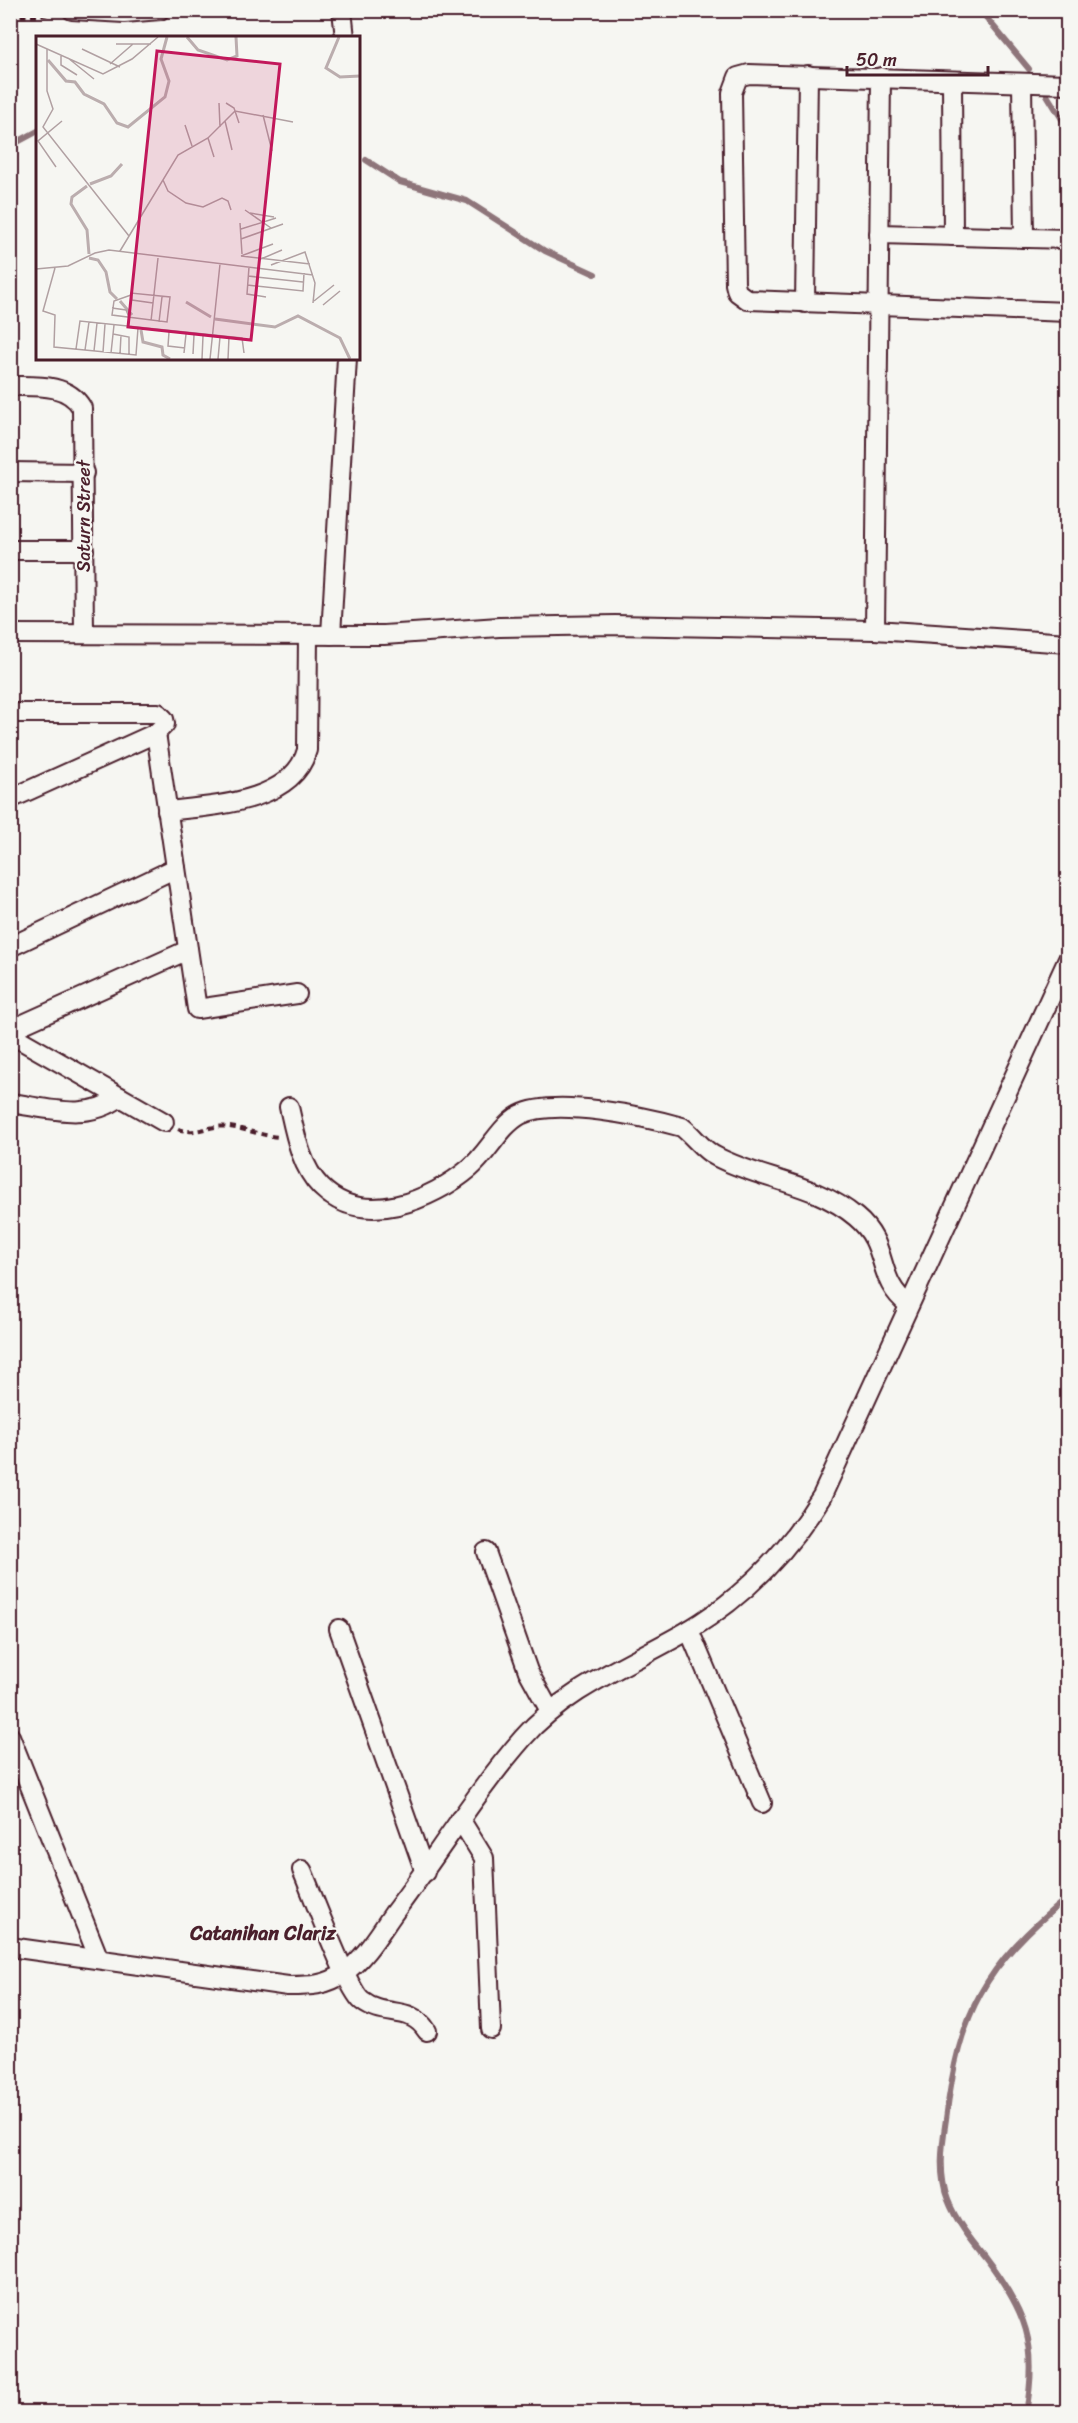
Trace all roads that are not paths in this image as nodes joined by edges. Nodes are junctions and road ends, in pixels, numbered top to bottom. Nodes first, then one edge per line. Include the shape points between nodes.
1 (72, 10) edge
2 (160, 10) edge
3 (342, 10) edge
4 (345, 36) edge
5 (808, 75) junction
6 (881, 77) junction
7 (952, 81) junction
8 (1022, 83) junction
9 (1068, 84) edge
10 (879, 234) junction
11 (953, 236) junction
12 (1024, 238) junction
13 (1068, 239) edge
14 (805, 303) junction
15 (879, 306) junction
16 (1068, 312) edge
17 (347, 360) edge
18 (10, 386) edge
19 (10, 472) edge
20 (84, 473) junction
21 (10, 550) edge
22 (84, 550) junction
23 (875, 630) junction
24 (10, 634) edge
25 (84, 634) junction
26 (308, 635) junction
27 (332, 635) junction
28 (1068, 644) edge
29 (10, 713) edge
30 (156, 734) junction
31 (10, 800) edge
32 (167, 811) junction
33 (176, 868) junction
34 (10, 947) edge
35 (188, 950) junction
36 (1068, 960) edge
37 (297, 994) dead end
38 (10, 1032) edge
39 (120, 1097) junction
40 (10, 1103) edge
41 (289, 1107) dead end
42 (164, 1122) road end
43 (909, 1305) junction
44 (486, 1552) dead end
45 (339, 1629) dead end
46 (689, 1630) junction
47 (550, 1711) junction
48 (10, 1736) edge
49 (762, 1803) dead end
50 (460, 1819) junction
51 (302, 1870) dead end
52 (425, 1872) junction
53 (10, 1947) edge
54 (99, 1959) junction
55 (345, 1972) junction
56 (491, 2029) dead end
57 (427, 2031) dead end

1 - 2 street via 124,14
3 - 4 street
5 - 6 street
5 - 14 street
5 - 14 street via 742,75 734,83 732,93 737,292 748,300
6 - 7 street
6 - 10 street
7 - 8 street
7 - 11 street
8 - 9 street
8 - 12 street
10 - 11 street
10 - 15 street
11 - 12 street
12 - 13 street
14 - 15 street
15 - 16 street
15 - 23 street
17 - 27 street
18 - 20 street, Saturn Street via 52,388 76,398 82,408
19 - 20 street
20 - 22 street, Saturn Street
21 - 22 street
22 - 25 street, Saturn Street
23 - 27 street via 555,625
23 - 28 street
24 - 25 street
25 - 26 street
26 - 27 street
26 - 32 street via 307,750 303,765 289,779 251,798
29 - 30 street via 158,713 165,724
30 - 31 street
30 - 32 street
32 - 33 street
33 - 34 street
33 - 35 street
35 - 37 street via 197,1009
35 - 38 street
36 - 43 street
38 - 39 street
39 - 40 street via 109,1105 79,1113
39 - 42 street
41 - 43 street via 301,1153 320,1186 336,1199 375,1208 419,1200 439,1190 471,1168 519,1116 536,1110 605,1112 682,1127 704,1150 719,1158 798,1186 855,1216 878,1244 890,1286
43 - 46 street via 822,1496 799,1534 733,1601
44 - 47 street via 528,1671
45 - 52 street
46 - 47 street via 604,1676
46 - 49 street
47 - 50 street via 500,1765
48 - 54 street
50 - 52 street
50 - 56 street via 477,1844 485,1866
51 - 55 street
52 - 55 street via 362,1956
53 - 54 street
54 - 55 street via 288,1986 327,1984
55 - 57 street via 360,1999 383,2011 415,2017

